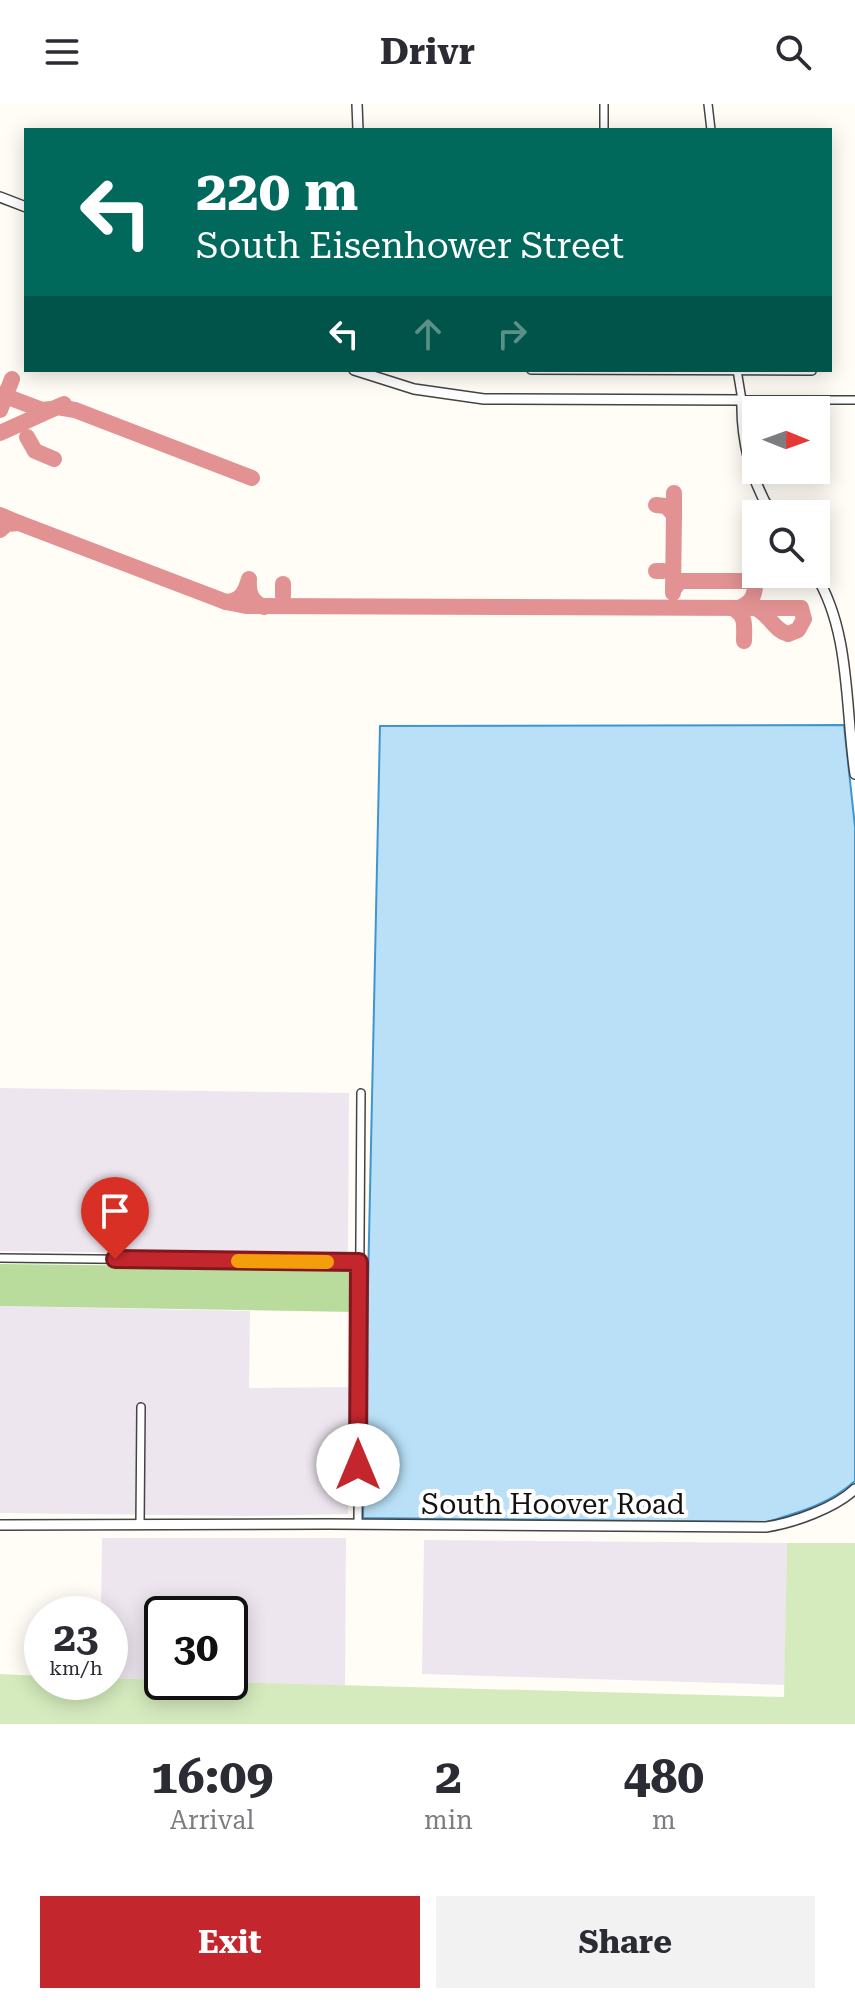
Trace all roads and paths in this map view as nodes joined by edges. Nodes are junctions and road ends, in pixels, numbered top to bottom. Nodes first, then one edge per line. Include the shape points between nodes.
1 (357, 104) edge
2 (604, 104) edge
3 (708, 104) edge
4 (358, 128) edge
5 (604, 128) edge
6 (711, 128) edge
7 (0, 197) edge
8 (24, 206) edge
9 (360, 372) edge
10 (737, 372) edge
11 (742, 400) joint
12 (830, 400) edge
13 (855, 400) edge
14 (822, 588) edge
15 (855, 774) edge
16 (361, 1093) dead end
17 (0, 1258) edge
18 (359, 1262) junction
19 (141, 1407) dead end
20 (853, 1494) edge
21 (358, 1524) junction
22 (0, 1525) edge
23 (140, 1525) junction

1 - 4 street
2 - 5 street
3 - 6 street
7 - 8 street
9 - 11 street via 414,389 484,399
10 - 11 street
12 - 13 street
14 - 15 street via 840,642
16 - 18 street
17 - 18 street
18 - 21 street
19 - 23 street
20 - 21 street, South Hoover Road via 817,1512 766,1527
21 - 23 street, South Hoover Road
22 - 23 street, South Hoover Road

